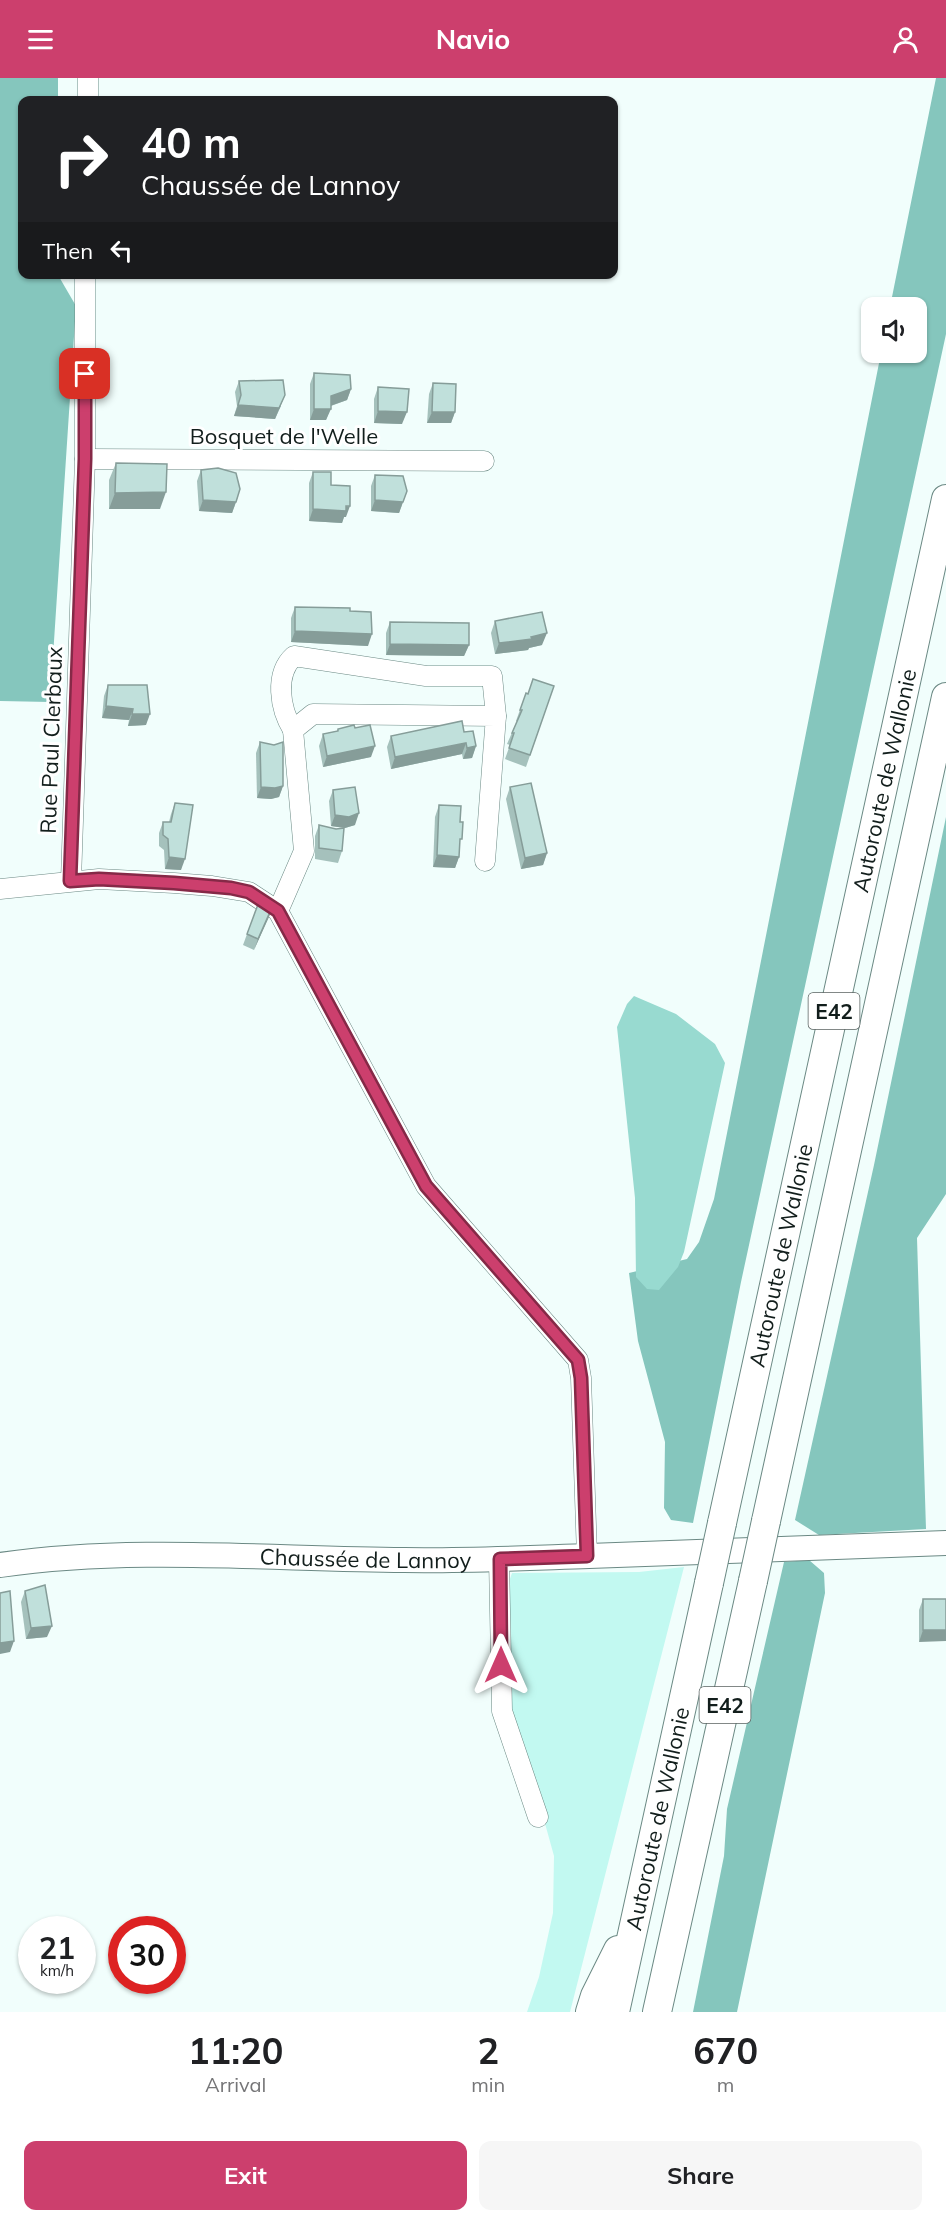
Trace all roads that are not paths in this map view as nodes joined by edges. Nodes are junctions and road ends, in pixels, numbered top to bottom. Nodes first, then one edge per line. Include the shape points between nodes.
1 (88, 78) edge
2 (88, 96) edge
3 (85, 279) edge
4 (85, 459) junction
5 (483, 461) dead end
6 (946, 498) edge
7 (946, 697) edge
8 (496, 716) junction
9 (293, 730) junction
10 (485, 861) dead end
11 (70, 881) junction
12 (0, 889) edge
13 (278, 911) junction
14 (946, 1543) edge
15 (587, 1556) junction
16 (500, 1559) junction
17 (0, 1565) edge
18 (538, 1817) dead end
19 (636, 1916) junction
20 (590, 2012) edge
21 (615, 2012) edge
22 (657, 2012) edge

1 - 2 street
3 - 4 street
4 - 5 street, Bosquet de l'Welle
4 - 11 street, Rue Paul Clerbaux
6 - 19 highway, Autoroute de Wallonie / E42, bridge
7 - 22 highway, Autoroute de Wallonie / E42, bridge
8 - 9 street via 313,714
8 - 9 street via 492,676 426,676 294,656 287,662 281,698
8 - 10 street
9 - 13 street via 304,851
11 - 12 street
11 - 13 street via 99,879 222,887 249,892
13 - 15 street via 426,1186 578,1360
14 - 15 main road, Chaussée de Lannoy
15 - 16 main road, Chaussée de Lannoy
16 - 17 main road, Chaussée de Lannoy via 130,1555
16 - 18 street via 502,1711
19 - 20 highway
19 - 21 highway, Autoroute de Wallonie / E42

